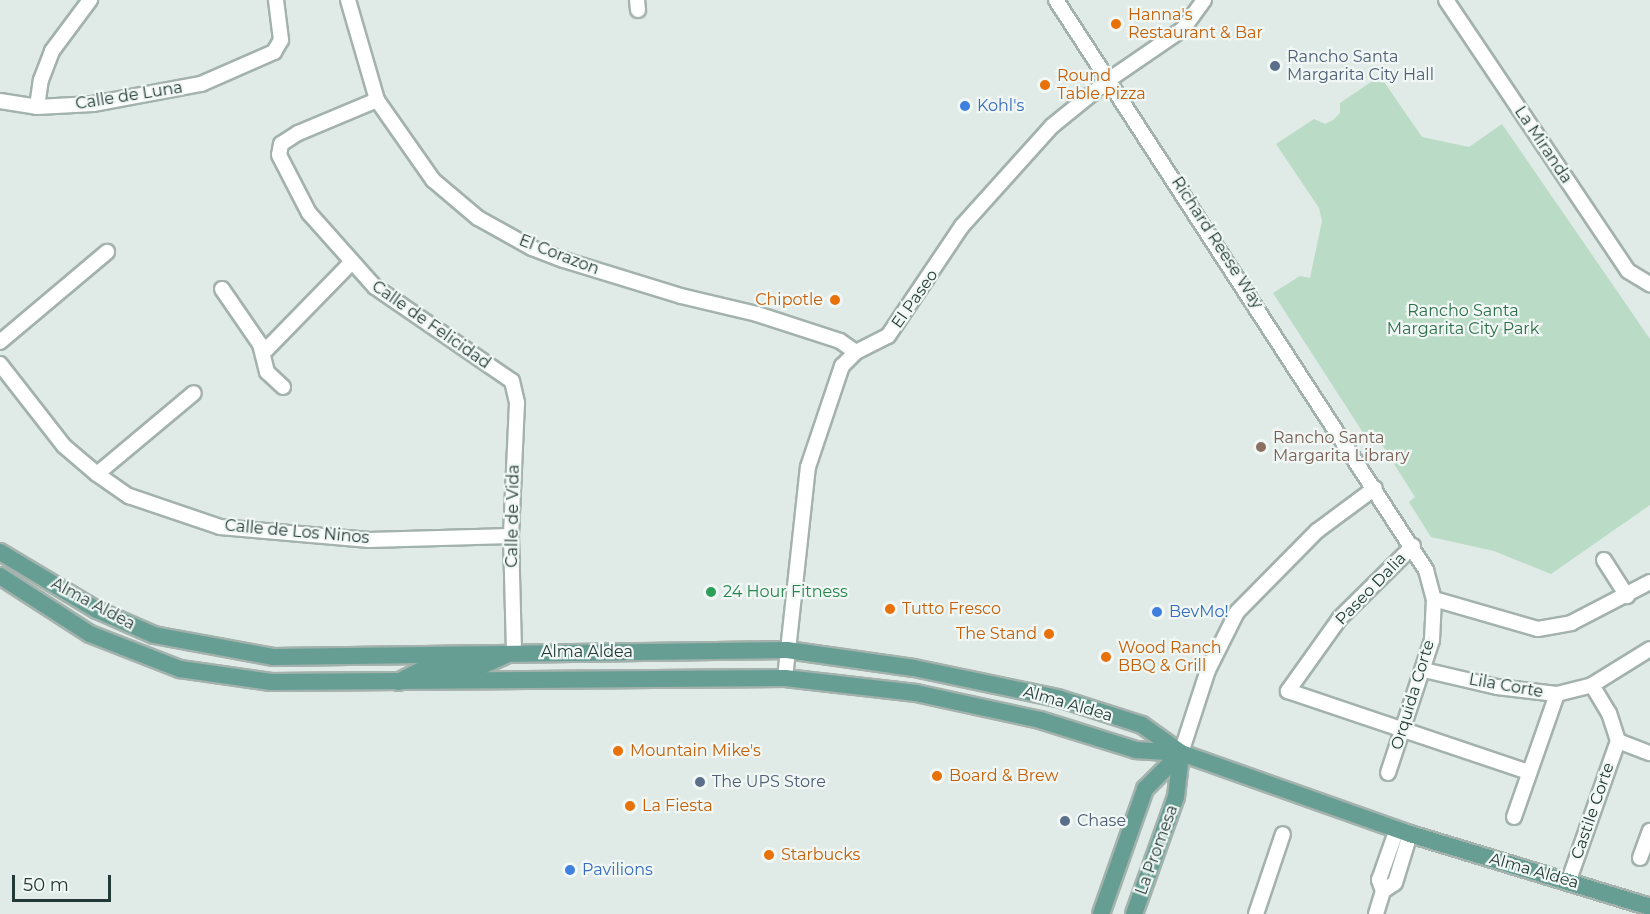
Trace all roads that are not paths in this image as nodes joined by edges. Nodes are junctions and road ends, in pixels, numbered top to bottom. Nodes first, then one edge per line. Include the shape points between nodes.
1 (90, 0) edge
2 (276, 0) edge
3 (348, 0) edge
4 (1056, 0) edge
5 (1204, 0) edge
6 (1446, 0) edge
7 (1110, 79) junction
8 (377, 100) junction
9 (0, 101) edge
10 (37, 107) junction
11 (106, 252) dead end
12 (351, 263) junction
13 (1648, 284) edge
14 (222, 290) dead end
15 (0, 342) edge
16 (264, 352) junction
17 (856, 352) junction
18 (0, 364) edge
19 (512, 381) joint
20 (283, 387) dead end
21 (194, 393) dead end
22 (97, 474) junction
23 (1375, 488) junction
24 (511, 536) junction
25 (1413, 546) junction
26 (0, 552) edge
27 (1604, 560) dead end
28 (0, 576) edge
29 (1650, 582) edge
30 (1627, 596) junction
31 (1434, 599) junction
32 (1650, 649) edge
33 (787, 650) junction
34 (514, 652) junction
35 (1424, 670) junction
36 (785, 678) junction
37 (397, 683) junction
38 (1592, 685) junction
39 (1557, 694) junction
40 (1404, 728) junction
41 (1617, 741) junction
42 (1181, 753) junction
43 (1650, 753) edge
44 (1529, 772) junction
45 (1388, 773) dead end
46 (1514, 817) dead end
47 (1650, 831) edge
48 (1403, 832) junction
49 (1283, 834) dead end
50 (1640, 858) dead end
51 (1569, 880) junction
52 (1650, 907) edge
53 (1101, 914) edge
54 (1134, 914) edge
55 (1256, 914) edge
56 (1376, 914) edge

1 - 10 street via 52,51 41,80
2 - 10 street, Calle de Luna via 281,40 268,57 201,84 93,104
3 - 8 street, El Corazon
4 - 7 street, Richard Reese Way
5 - 7 street, El Paseo via 1183,29
6 - 13 street, La Miranda via 1628,271
7 - 17 street, El Paseo via 1052,126 962,226 888,336
7 - 23 street, Richard Reese Way
8 - 12 street, Calle de Felicidad via 281,144 279,155 301,201
8 - 17 street, El Corazon via 433,180 478,218 532,248 681,296 757,314 840,341
9 - 10 street, Calle de Luna
11 - 15 street
12 - 16 street
12 - 19 street, Calle de Felicidad via 375,287
14 - 16 street
16 - 20 street via 267,372
17 - 33 street, El Paseo via 842,366 808,467
18 - 22 street, Calle de Los Ninos via 64,446
19 - 24 street, Calle de Vida via 517,403
21 - 22 street
22 - 24 street, Calle de Los Ninos via 129,496 220,527 369,540
23 - 25 street, Orquida Corte
23 - 42 street via 1317,531 1237,612 1208,670
24 - 34 street, Calle de Vida
25 - 31 street, Orquida Corte via 1426,570
25 - 40 street, Paseo Dalia via 1340,618 1288,691
26 - 34 main road, Alma Aldea via 97,609 154,634 295,658
27 - 30 street
28 - 37 main road, Alma Aldea via 90,634 180,669 294,684
29 - 30 street
30 - 31 street via 1571,623 1538,629
31 - 35 street, Orquida Corte via 1432,640
32 - 38 street, Lila Corte
33 - 34 main road, Alma Aldea
33 - 36 street, El Paseo
33 - 42 main road, Alma Aldea via 914,668 1058,698 1142,726
34 - 37 main road via 484,665 426,668
35 - 39 street, Lila Corte via 1497,687
35 - 40 street, Orquida Corte
36 - 37 main road, Alma Aldea via 661,676
36 - 42 main road, Alma Aldea via 916,693 1040,720 1136,750
38 - 39 street, Lila Corte
38 - 41 street via 1609,713
39 - 44 street
40 - 44 street
40 - 45 street, Orquida Corte
41 - 43 street
41 - 51 street, Castile Corte
42 - 48 main road, Alma Aldea
42 - 53 main road, La Promesa via 1145,789
42 - 54 main road, La Promesa via 1176,797
44 - 46 street
47 - 50 street
48 - 51 main road, Alma Aldea
48 - 56 street via 1395,884 1383,891
49 - 55 street
51 - 52 main road, Alma Aldea

